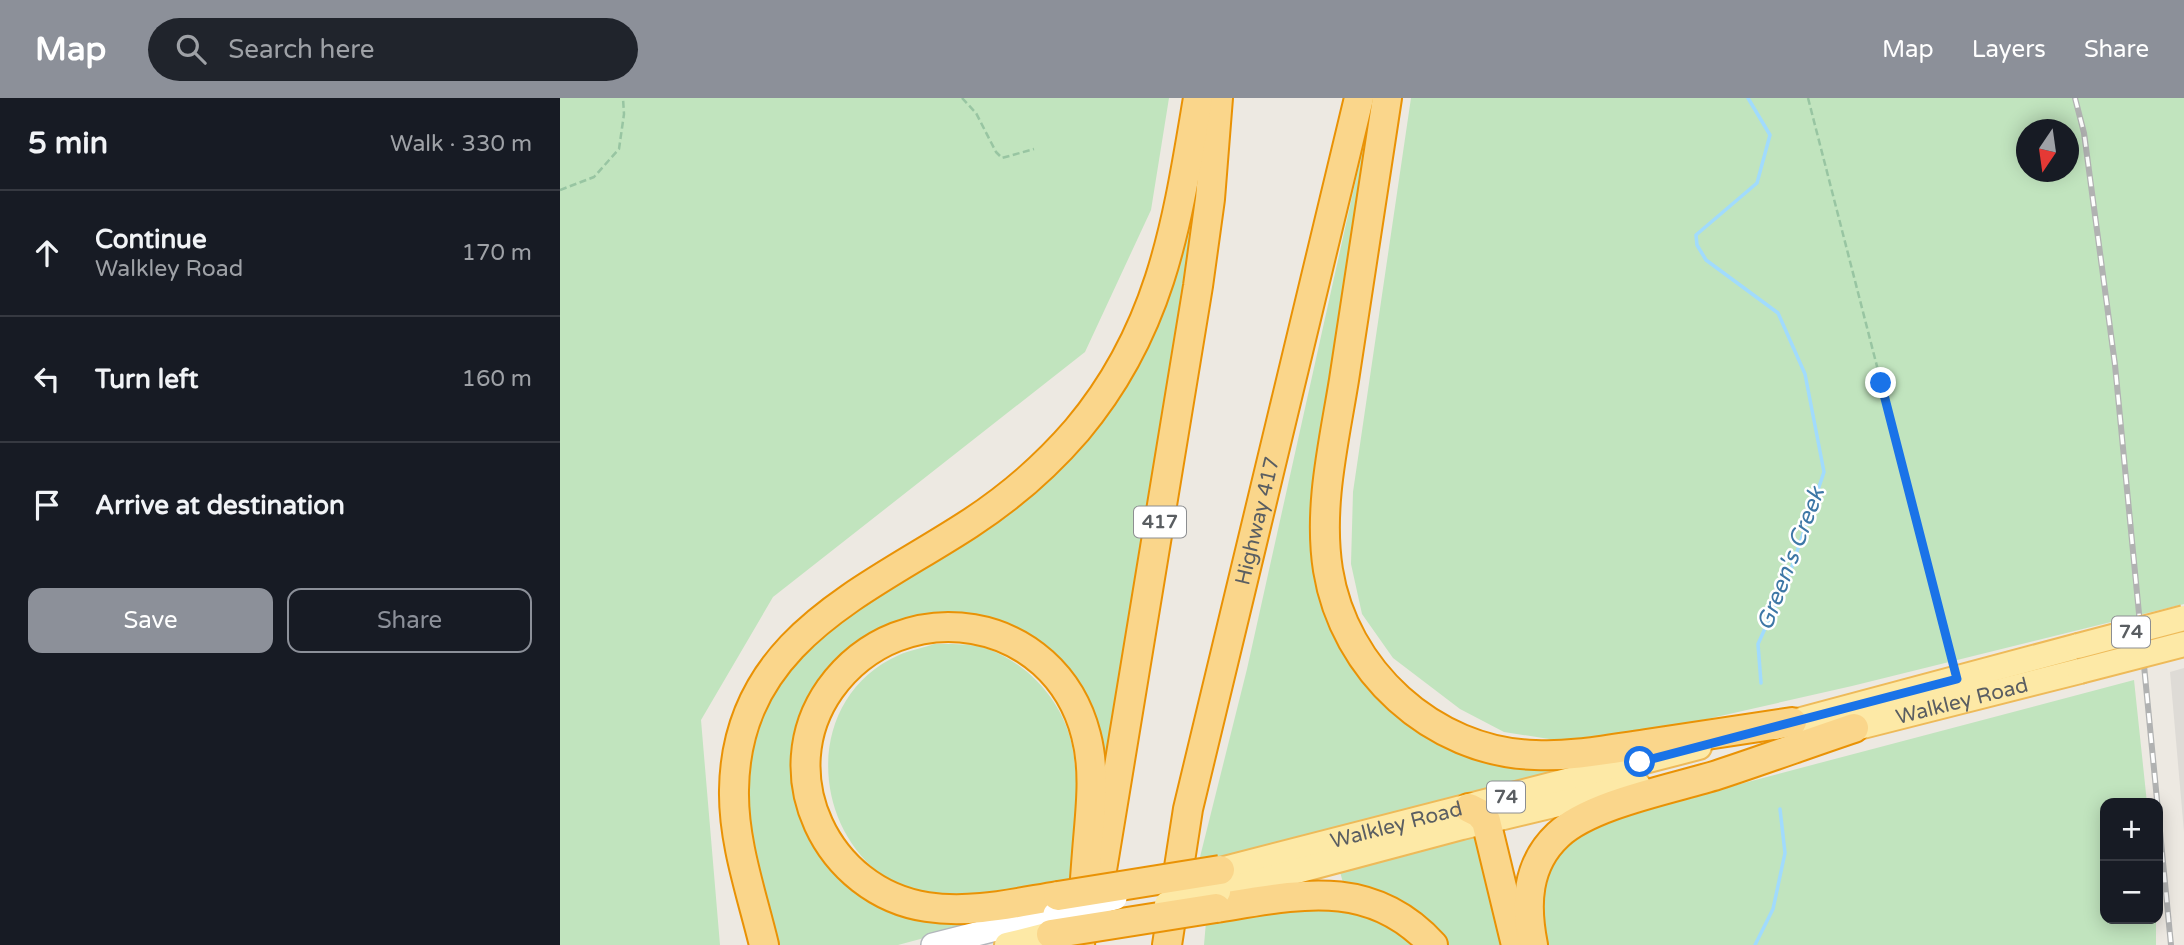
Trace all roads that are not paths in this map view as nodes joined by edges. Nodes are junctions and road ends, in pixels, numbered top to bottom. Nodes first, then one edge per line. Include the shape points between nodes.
1 (1198, 98) edge
2 (1218, 98) edge
3 (1359, 98) edge
4 (1387, 98) edge
5 (2184, 618) edge
6 (2184, 644) edge
7 (2079, 658) junction
8 (1792, 722) junction
9 (1854, 728) junction
10 (1204, 741) junction
11 (1477, 814) junction
12 (1218, 890) junction
13 (1054, 914) junction
14 (764, 945) edge
15 (933, 945) edge
16 (1007, 945) edge
17 (1080, 945) edge
18 (1093, 945) edge
19 (1167, 945) edge
20 (1182, 945) edge
21 (1433, 945) edge
22 (1516, 945) edge
23 (1533, 945) edge

1 - 14 highway via 1176,223 1161,275 1133,344 1093,410 1051,457 999,503 808,629 772,669 755,699 738,752 734,791 740,844
2 - 18 highway, 417 via 1201,264
3 - 10 highway, Highway 417
4 - 8 highway via 1324,530 1331,587 1343,624 1361,656 1394,696 1431,724 1463,740 1507,752 1576,754
5 - 7 main road, Walkley Road / 74, bridge
6 - 7 main road, Walkley Road / 74, bridge
7 - 8 main road, Walkley Road / 74 via 1957,679
7 - 9 main road, Walkley Road / 74
8 - 11 main road, Walkley Road / 74
9 - 11 main road, Walkley Road / 74 via 1635,786
9 - 23 highway via 1607,809 1569,826 1548,845 1533,872 1528,899
10 - 19 highway, Highway 417 via 1188,809
10 - 20 highway
11 - 12 main road, Walkley Road / 74
11 - 22 highway
12 - 13 highway, bridge
12 - 13 highway, bridge
12 - 21 highway via 1349,896 1399,915
13 - 15 main road
13 - 16 main road
13 - 17 highway via 928,908 891,897 856,875 828,844 815,819 806,764 822,703 851,665 904,634 942,625 999,635 1049,670 1072,700 1089,754 1091,799

